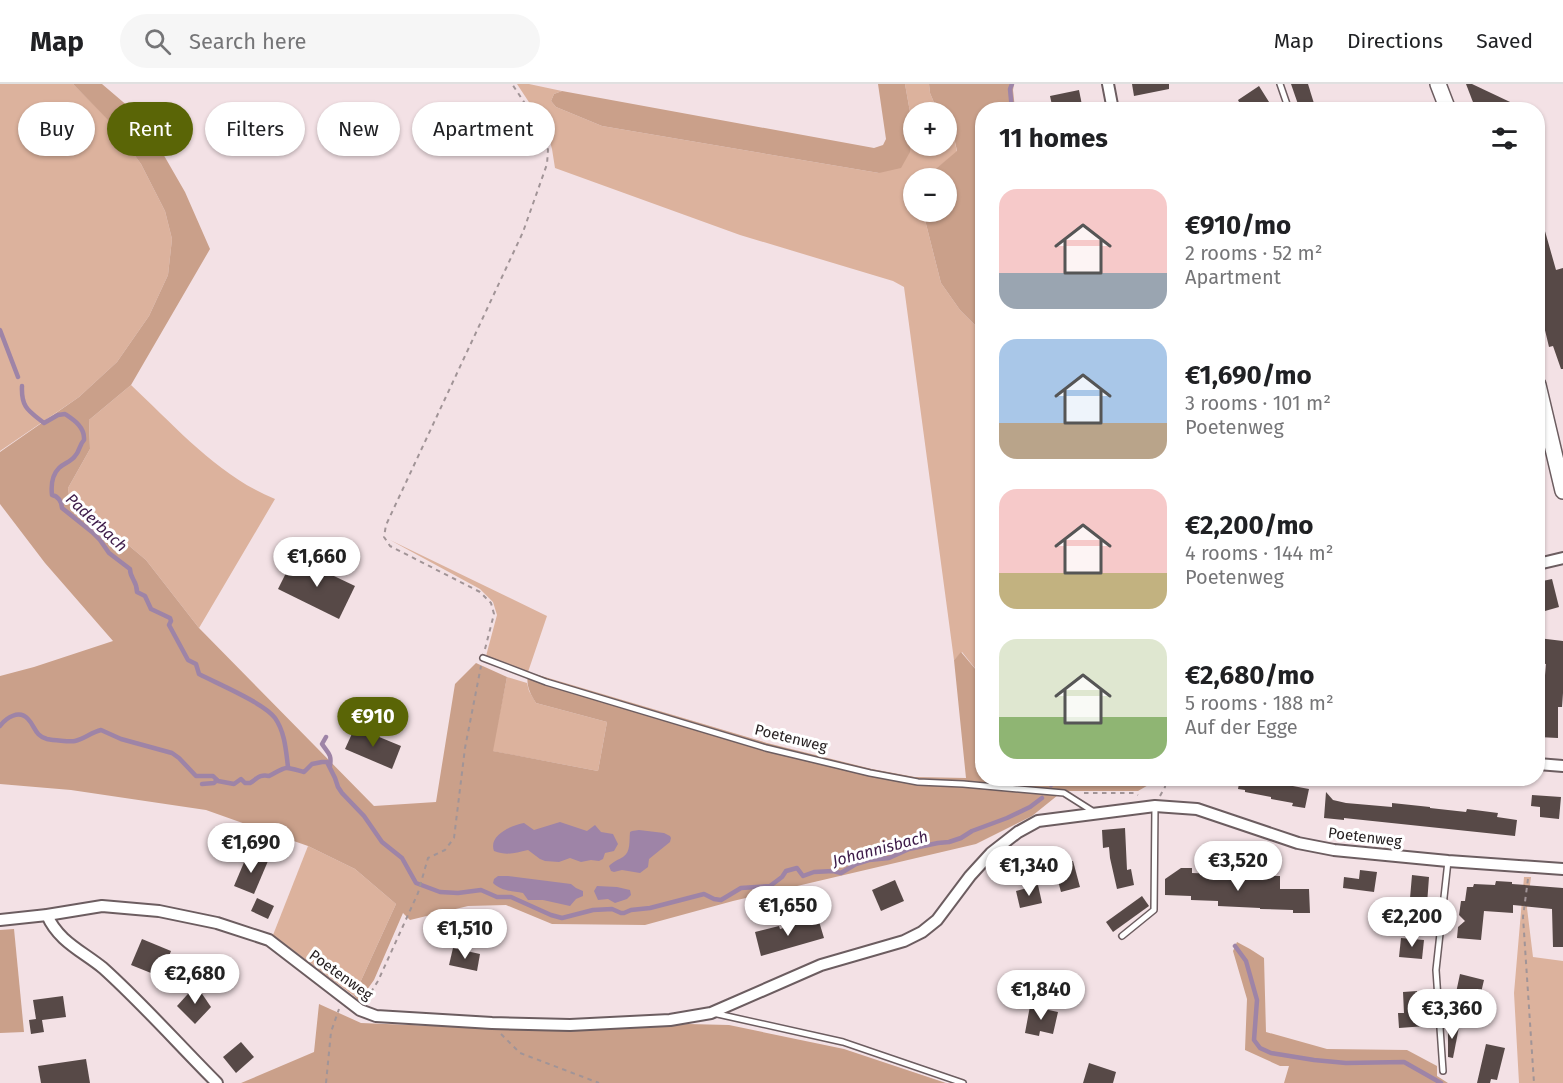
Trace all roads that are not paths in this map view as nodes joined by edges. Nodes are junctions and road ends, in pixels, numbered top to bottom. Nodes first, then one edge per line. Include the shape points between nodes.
1 (1108, 84) edge
2 (1281, 84) edge
3 (1438, 84) edge
4 (1111, 102) edge
5 (1287, 102) edge
6 (1445, 102) edge
7 (1545, 414) edge
8 (1563, 491) edge
9 (1563, 558) edge
10 (1545, 562) edge
11 (483, 658) road end
12 (1545, 765) edge
13 (1563, 766) edge
14 (975, 785) edge
15 (985, 786) edge
16 (1155, 806) junction
17 (1097, 814) junction
18 (1448, 861) junction
19 (1563, 869) edge
20 (47, 915) junction
21 (0, 920) edge
22 (1122, 936) dead end
23 (711, 1013) junction
24 (1443, 1071) dead end
25 (217, 1083) edge
26 (963, 1083) edge

1 - 4 street
2 - 5 lane
3 - 6 street
7 - 8 street
9 - 10 street
11 - 14 lane, Poetenweg via 546,682 766,748 918,782
12 - 13 street
15 - 17 lane, Poetenweg via 1064,793
16 - 17 street, Poetenweg
16 - 18 street, Poetenweg via 1197,809 1298,843 1334,850
16 - 22 lane via 1154,910
17 - 23 street, Poetenweg via 1038,821 1018,832 991,853 937,920 904,942 821,965
18 - 19 street, Poetenweg
18 - 24 lane via 1436,970
20 - 21 street, Poetenweg
20 - 23 street, Poetenweg via 102,906 159,911 217,923 269,940 360,1010 376,1016 570,1025 670,1020
20 - 25 street via 61,937 102,968
23 - 26 lane, Poetenweg via 843,1042

